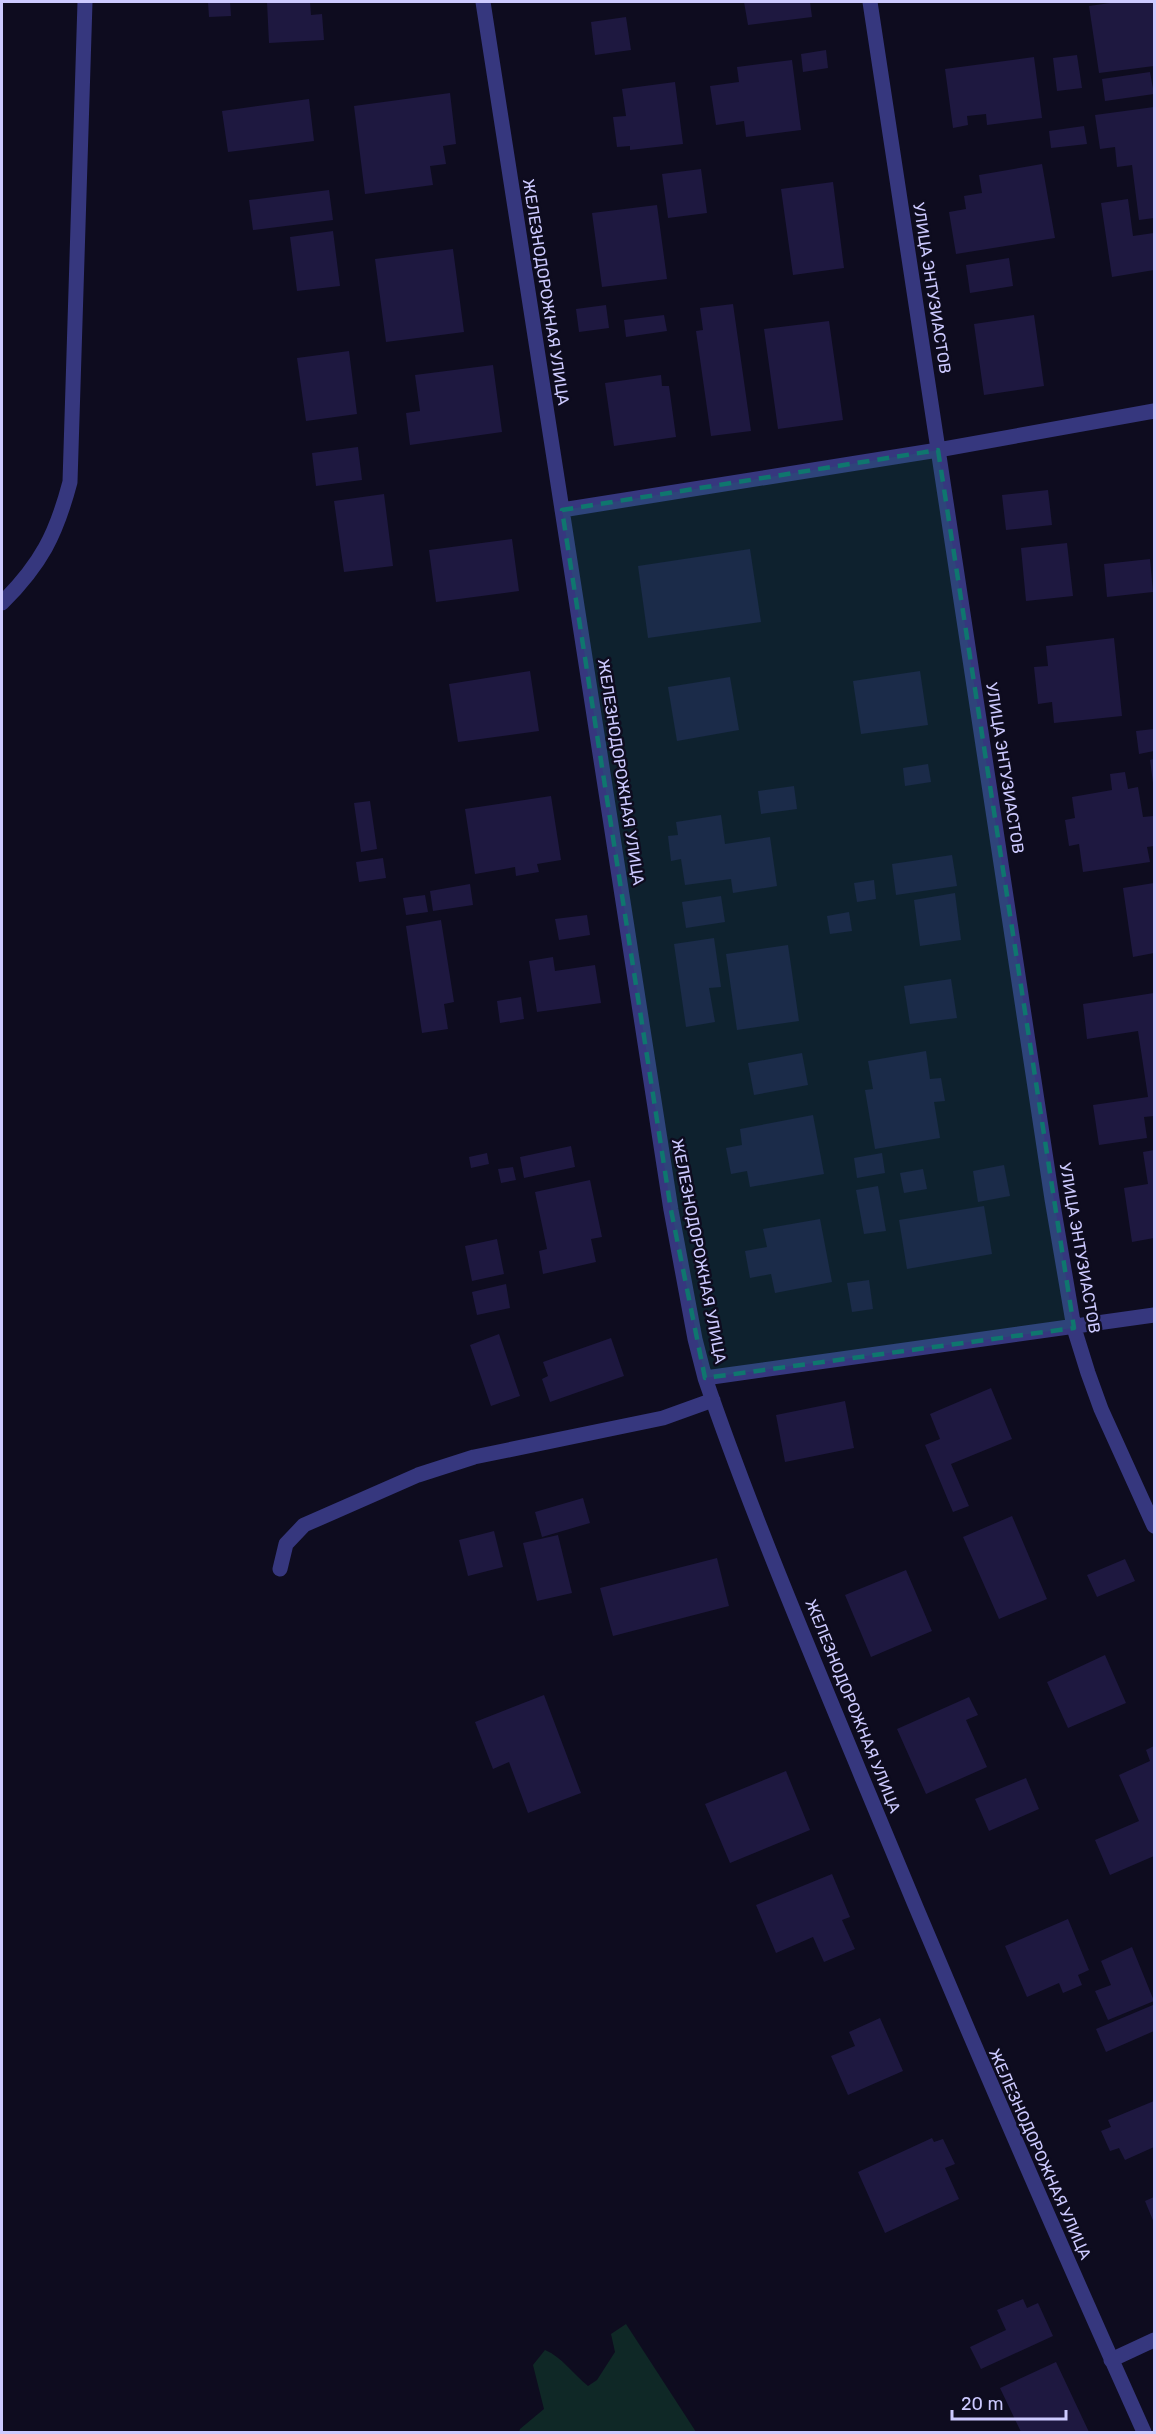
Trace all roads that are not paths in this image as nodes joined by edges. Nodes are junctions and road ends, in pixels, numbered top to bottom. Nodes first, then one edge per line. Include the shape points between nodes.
1 (85, 2) edge
2 (483, 2) edge
3 (870, 2) edge
4 (1155, 411) edge
5 (938, 450) junction
6 (562, 510) junction
7 (2, 603) edge
8 (1155, 1315) edge
9 (1074, 1328) junction
10 (705, 1378) junction
11 (712, 1400) junction
12 (1155, 1526) edge
13 (280, 1569) dead end
14 (1155, 2340) edge
15 (1112, 2360) junction
16 (1144, 2433) edge

1 - 7 street via 70,482 59,522 42,556
2 - 6 street, ЖЕЛЕЗНОДОРОЖНАЯ УЛИЦА
3 - 5 street, УЛИЦА ЭНТУЗИАСТОВ
4 - 5 street
5 - 6 street
5 - 9 street, УЛИЦА ЭНТУЗИАСТОВ
6 - 10 street, ЖЕЛЕЗНОДОРОЖНАЯ УЛИЦА via 670,1210 694,1340
8 - 9 street
9 - 10 street
9 - 12 street, УЛИЦА ЭНТУЗИАСТОВ via 1101,1409
10 - 11 street, ЖЕЛЕЗНОДОРОЖНАЯ УЛИЦА
11 - 13 street via 663,1418 474,1457 418,1474 304,1526 286,1544
11 - 15 street, ЖЕЛЕЗНОДОРОЖНАЯ УЛИЦА via 914,1905 1000,2111
14 - 15 street
15 - 16 street, ЖЕЛЕЗНОДОРОЖНАЯ УЛИЦА

